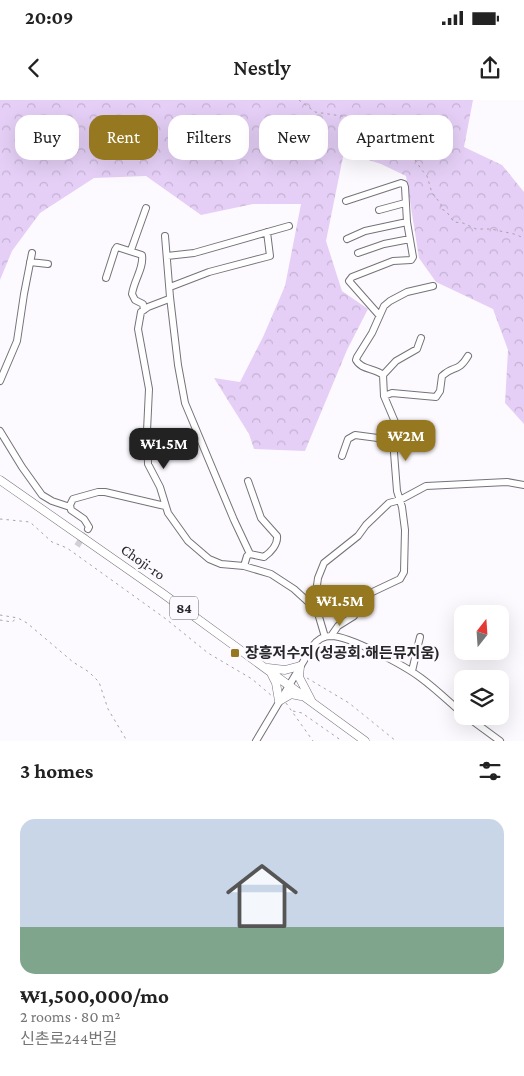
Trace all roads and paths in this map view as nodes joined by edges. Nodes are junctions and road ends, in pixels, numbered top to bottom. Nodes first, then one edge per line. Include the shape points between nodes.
1 (299, 100) edge
2 (346, 201) dead end
3 (405, 202) junction
4 (146, 208) dead end
5 (379, 210) dead end
6 (406, 222) junction
7 (289, 226) dead end
8 (267, 232) junction
9 (165, 236) dead end
10 (524, 238) edge
11 (347, 239) dead end
12 (410, 239) junction
13 (131, 250) junction
14 (32, 253) dead end
15 (358, 253) dead end
16 (167, 256) junction
17 (30, 262) junction
18 (48, 264) dead end
19 (106, 278) dead end
20 (433, 286) dead end
21 (170, 287) junction
22 (170, 296) junction
23 (144, 310) junction
24 (379, 315) junction
25 (421, 338) dead end
26 (468, 356) dead end
27 (383, 375) junction
28 (0, 381) edge
29 (384, 396) junction
30 (0, 431) edge
31 (392, 440) junction
32 (342, 456) dead end
33 (0, 480) edge
34 (248, 482) dead end
35 (524, 485) edge
36 (400, 500) junction
37 (165, 506) junction
38 (70, 507) junction
39 (0, 519) edge
40 (88, 529) dead end
41 (250, 554) junction
42 (244, 566) junction
43 (314, 607) junction
44 (0, 615) edge
45 (18, 618) junction
46 (0, 620) edge
47 (328, 636) junction
48 (420, 637) dead end
49 (267, 667) junction
50 (299, 669) junction
51 (412, 672) junction
52 (289, 686) junction
53 (279, 701) junction
54 (313, 704) junction
55 (454, 706) edge
56 (292, 711) junction
57 (478, 725) edge
58 (127, 741) edge
59 (256, 741) edge
60 (313, 741) edge
61 (342, 741) edge
62 (366, 741) edge
63 (396, 741) edge
64 (500, 741) edge

1 - 10 path via 315,112 348,117 374,137 384,137 407,147 427,176 441,209 454,222
2 - 3 street via 401,183 405,187
3 - 5 street
3 - 6 street
4 - 13 street
6 - 11 street via 365,231
6 - 12 street
7 - 8 street
8 - 16 street via 194,253
8 - 21 street via 270,256 209,272
9 - 16 street
12 - 15 street
12 - 24 street via 411,260 393,261 349,281
13 - 19 street via 117,247
13 - 23 street via 144,258 132,294 143,304
14 - 17 street
16 - 21 street
17 - 18 street
17 - 28 street via 17,341
20 - 24 street via 395,298 384,306
21 - 22 street
22 - 23 street
22 - 41 street via 185,403
23 - 37 street via 138,328 149,390 148,464
24 - 27 street via 356,360
25 - 27 street via 418,349 396,361
26 - 29 street via 459,368 442,376 436,396
27 - 29 street
29 - 31 street via 394,422
30 - 38 street via 42,495
31 - 32 street via 355,435 348,439
31 - 36 street
33 - 49 main road, Choji-ro / 84
34 - 41 street via 261,518 278,539 264,557
35 - 36 street via 507,482 426,486
36 - 43 street via 381,509 358,536 324,563 318,578
36 - 47 street via 405,530 403,576 364,596 354,616
37 - 38 street via 98,492 73,499
37 - 42 street via 179,530 203,554 216,562
38 - 40 street via 87,522
39 - 53 path via 30,522 52,542 67,548 208,653 252,679
41 - 42 street via 245,558
42 - 43 street via 276,576
43 - 47 street
44 - 45 path
45 - 46 path via 12,622
45 - 58 path via 99,682 108,709
47 - 50 street via 315,642
47 - 51 street via 353,643
48 - 51 street
49 - 50 main road
49 - 52 main road, Choji-ro / 84
49 - 53 main road via 276,683
50 - 52 street
50 - 54 main road via 301,684
50 - 63 path via 318,686 357,708
51 - 55 street
52 - 53 street
52 - 54 main road, Choji-ro / 84
53 - 54 main road via 291,694
53 - 56 path via 287,703
53 - 59 street
54 - 62 main road, Choji-ro / 84
56 - 60 path
56 - 61 path via 302,712
57 - 64 street

